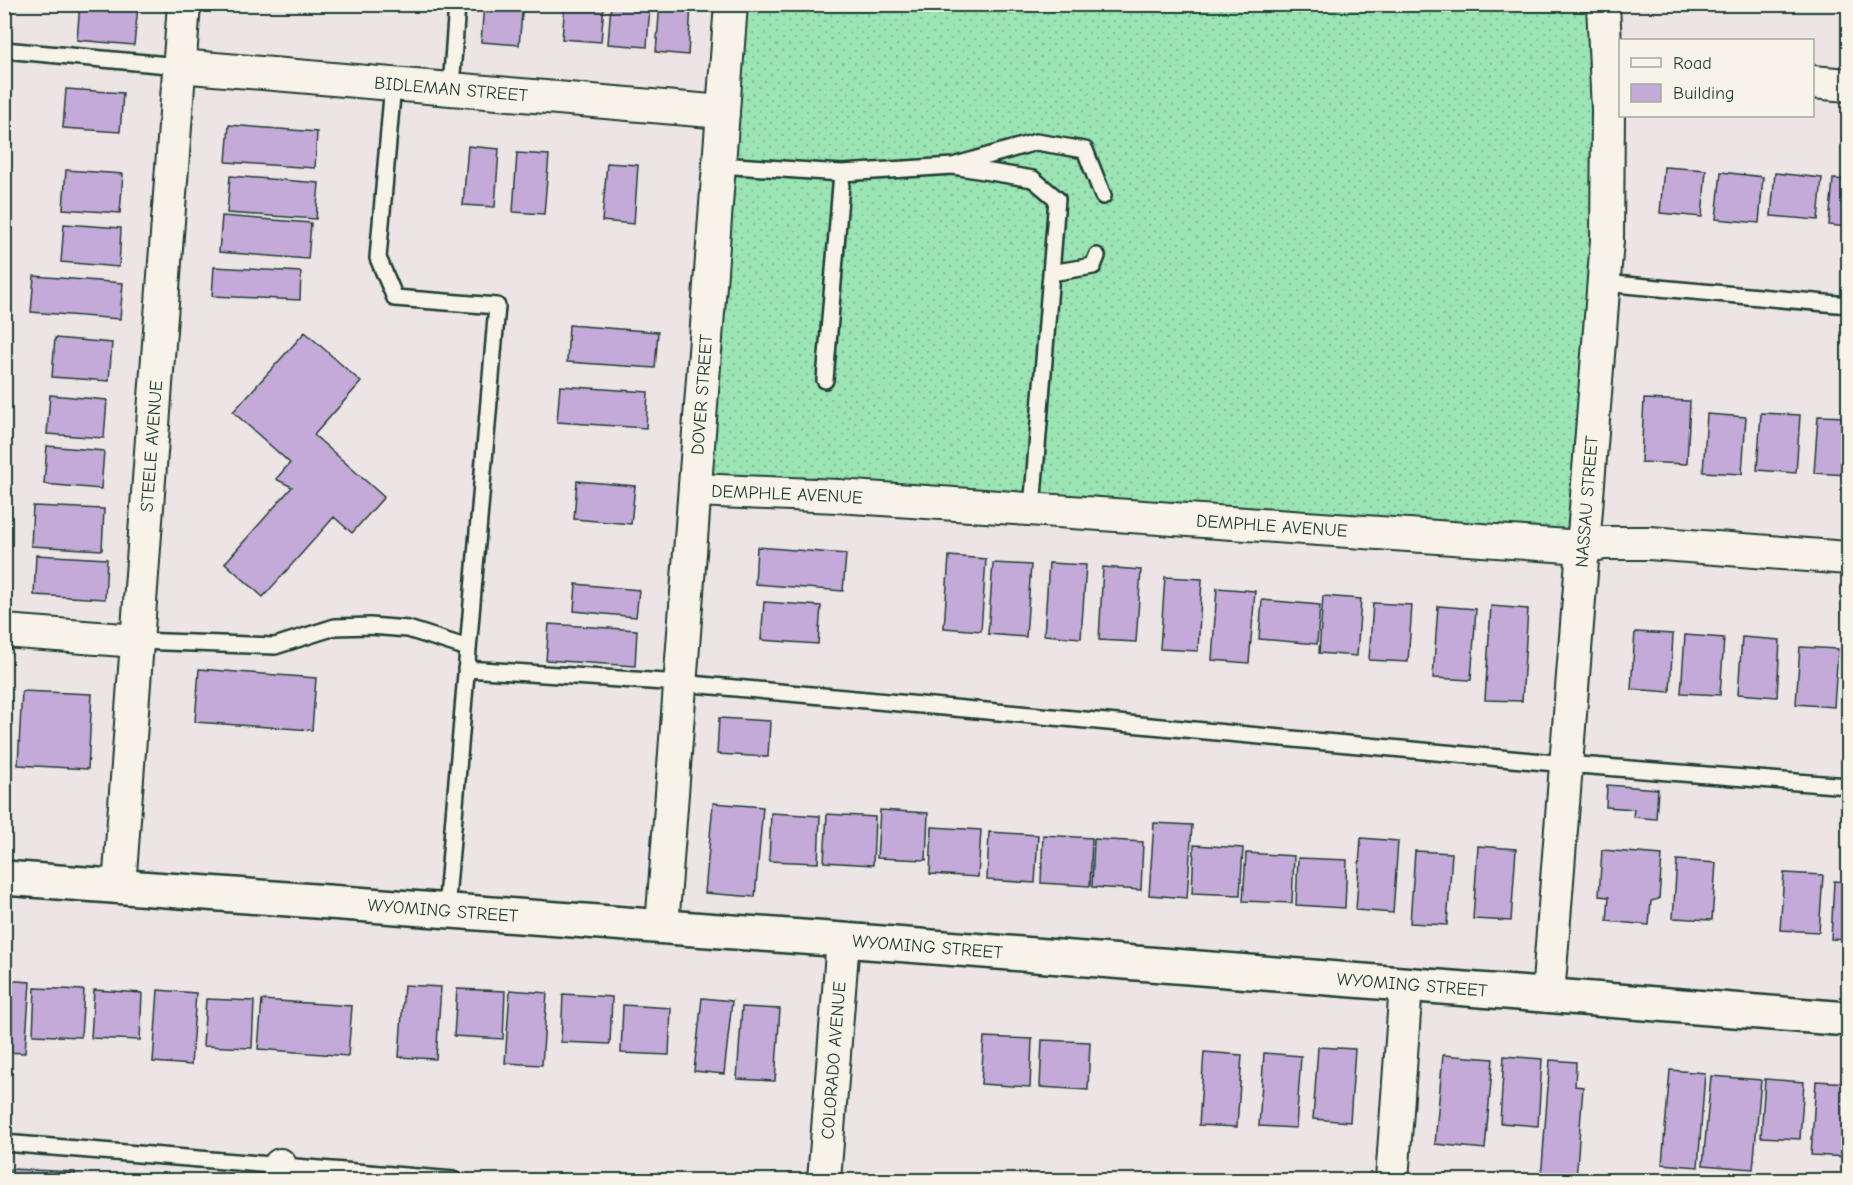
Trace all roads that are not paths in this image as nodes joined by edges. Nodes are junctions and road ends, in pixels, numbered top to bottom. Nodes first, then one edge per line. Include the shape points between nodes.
1 (184, 4) edge
2 (457, 4) edge
3 (731, 4) edge
4 (1603, 4) edge
5 (4, 50) edge
6 (179, 66) junction
7 (1614, 67) edge
8 (1814, 82) edge
9 (393, 84) junction
10 (1848, 85) edge
11 (451, 89) junction
12 (723, 112) junction
13 (719, 165) junction
14 (953, 166) junction
15 (842, 173) junction
16 (1103, 196) dead end
17 (1097, 256) dead end
18 (1051, 273) junction
19 (1603, 283) junction
20 (1848, 305) edge
21 (825, 380) dead end
22 (695, 490) junction
23 (1032, 510) junction
24 (1583, 547) junction
25 (1848, 558) edge
26 (4, 632) edge
27 (137, 641) junction
28 (468, 648) junction
29 (466, 669) junction
30 (680, 683) junction
31 (1566, 764) junction
32 (1848, 786) edge
33 (4, 878) edge
34 (119, 887) junction
35 (446, 911) junction
36 (662, 927) junction
37 (843, 940) junction
38 (1406, 985) junction
39 (1548, 996) junction
40 (1848, 1019) edge
41 (4, 1143) edge
42 (279, 1173) edge
43 (454, 1180) edge
44 (824, 1180) edge
45 (1392, 1180) edge

1 - 6 street, STEELE AVENUE
2 - 11 lane
3 - 12 street, DOVER STREET
4 - 7 street, NASSAU STREET
5 - 6 lane
6 - 9 street, BIDLEMAN STREET
6 - 27 street, STEELE AVENUE
7 - 19 street, NASSAU STREET
8 - 10 street
9 - 11 street, BIDLEMAN STREET
9 - 28 lane via 378,258 395,298 497,306
11 - 12 street, BIDLEMAN STREET
12 - 13 street, DOVER STREET
13 - 15 lane
13 - 22 street, DOVER STREET
14 - 15 lane
14 - 16 lane via 1036,142 1085,150
14 - 18 lane via 1033,179 1057,199
15 - 21 lane
17 - 18 lane via 1093,266
18 - 23 lane
19 - 20 lane
19 - 24 street, NASSAU STREET
22 - 23 street, DEMPHLE AVENUE
22 - 30 street, DOVER STREET
23 - 24 street, DEMPHLE AVENUE
24 - 25 street, DEMPHLE AVENUE via 1649,543
24 - 31 street, NASSAU STREET
26 - 27 street
27 - 28 lane via 275,646 335,627 370,626 408,629
27 - 34 street, STEELE AVENUE
28 - 29 lane
29 - 30 lane
29 - 35 lane
30 - 31 lane
30 - 36 street, DOVER STREET
31 - 32 lane
31 - 39 street, NASSAU STREET
33 - 34 street, WYOMING STREET
34 - 35 street, WYOMING STREET
35 - 36 street, WYOMING STREET
36 - 37 street, WYOMING STREET
37 - 38 street, WYOMING STREET
37 - 44 street, COLORADO AVENUE
38 - 39 street, WYOMING STREET
38 - 45 street
39 - 40 street, WYOMING STREET
41 - 42 lane
42 - 43 lane

